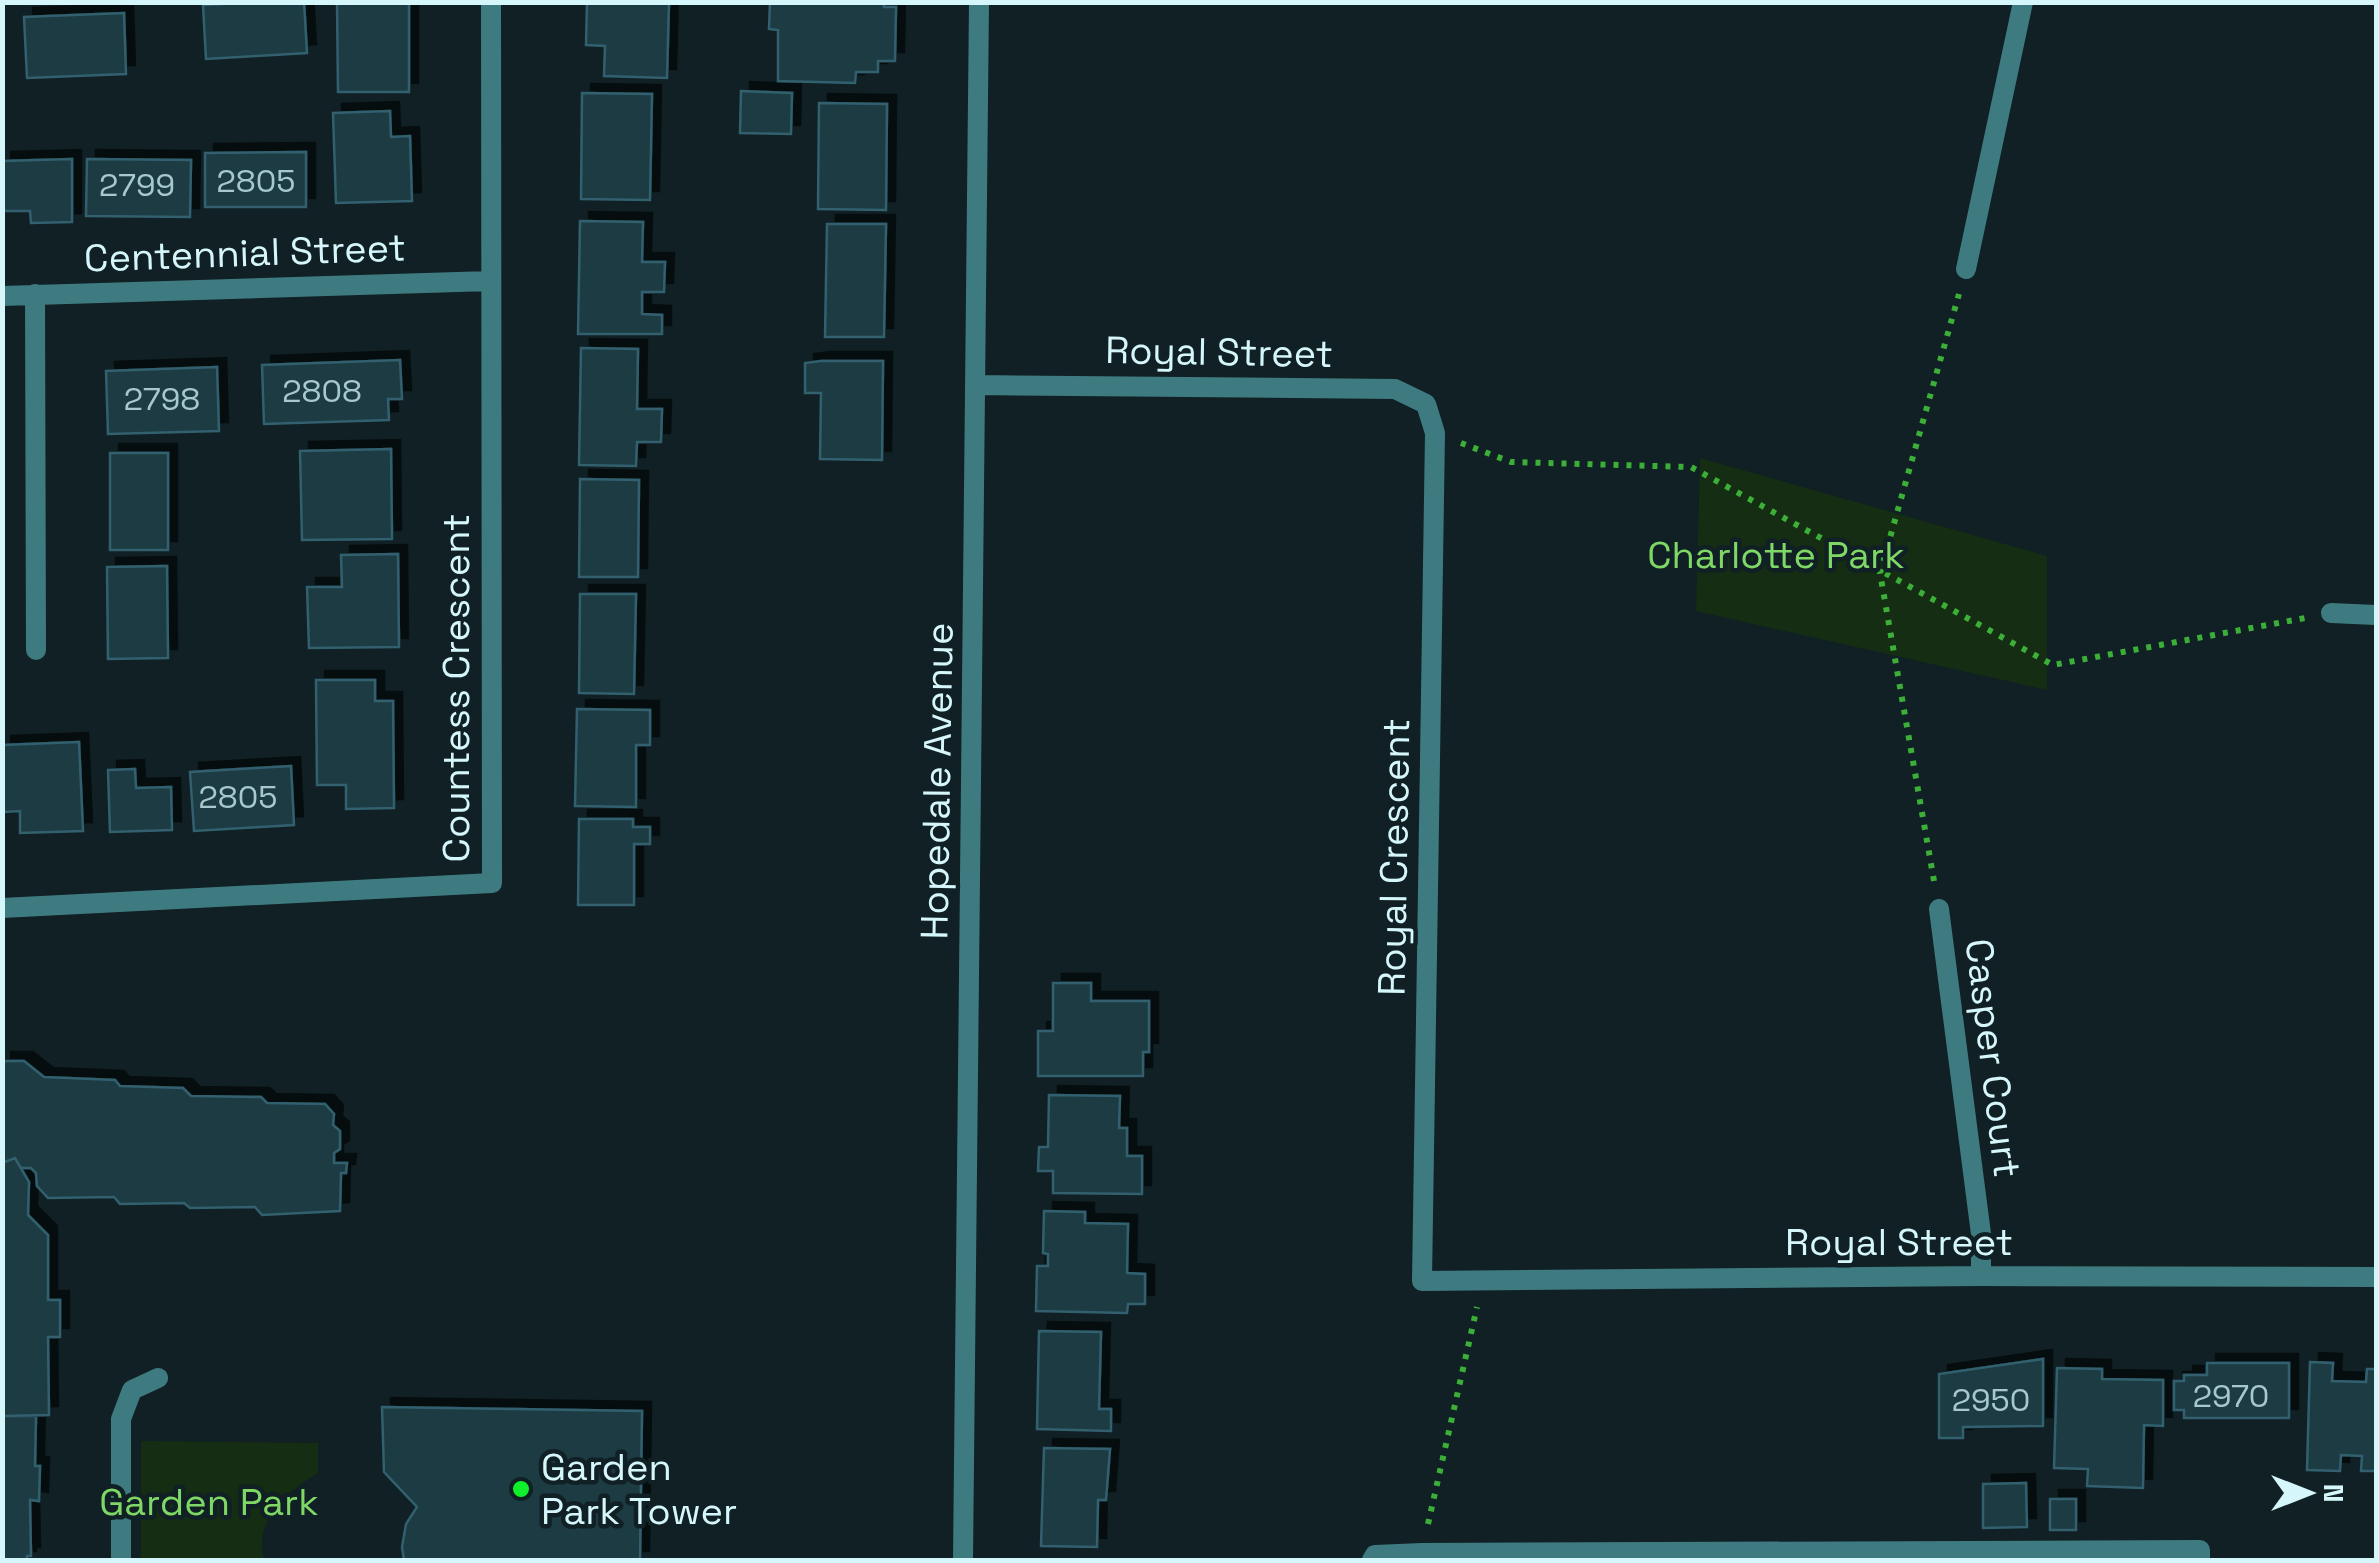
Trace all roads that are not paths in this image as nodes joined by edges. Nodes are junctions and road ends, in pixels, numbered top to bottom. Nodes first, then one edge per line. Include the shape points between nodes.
1 (491, 2) edge
2 (979, 2) edge
3 (2023, 2) edge
4 (1966, 268) road end
5 (490, 280) junction
6 (35, 294) junction
7 (2, 296) edge
8 (976, 386) junction
9 (1435, 433) joint
10 (2331, 614) road end
11 (2376, 615) edge
12 (36, 650) dead end
13 (2, 908) edge
14 (1938, 909) road end
15 (1981, 1276) junction
16 (2376, 1277) edge
17 (1422, 1281) joint
18 (158, 1378) dead end
19 (121, 1560) edge
20 (963, 1560) edge
21 (1372, 1560) edge
22 (2200, 1560) edge

1 - 5 street, Countess Crescent
2 - 8 street, Hopedale Avenue
3 - 4 street
5 - 6 street, Centennial Street
5 - 13 street, Countess Crescent via 492,882
6 - 7 street, Centennial Street
6 - 12 street
8 - 9 street, Royal Street via 1395,389 1426,404
8 - 20 street, Hopedale Avenue
9 - 17 street, Royal Crescent
10 - 11 street
14 - 15 street, Casper Court
15 - 16 street, Royal Street
15 - 17 street, Royal Street
18 - 19 street via 132,1390 121,1419
21 - 22 street via 1422,1554 2200,1550

